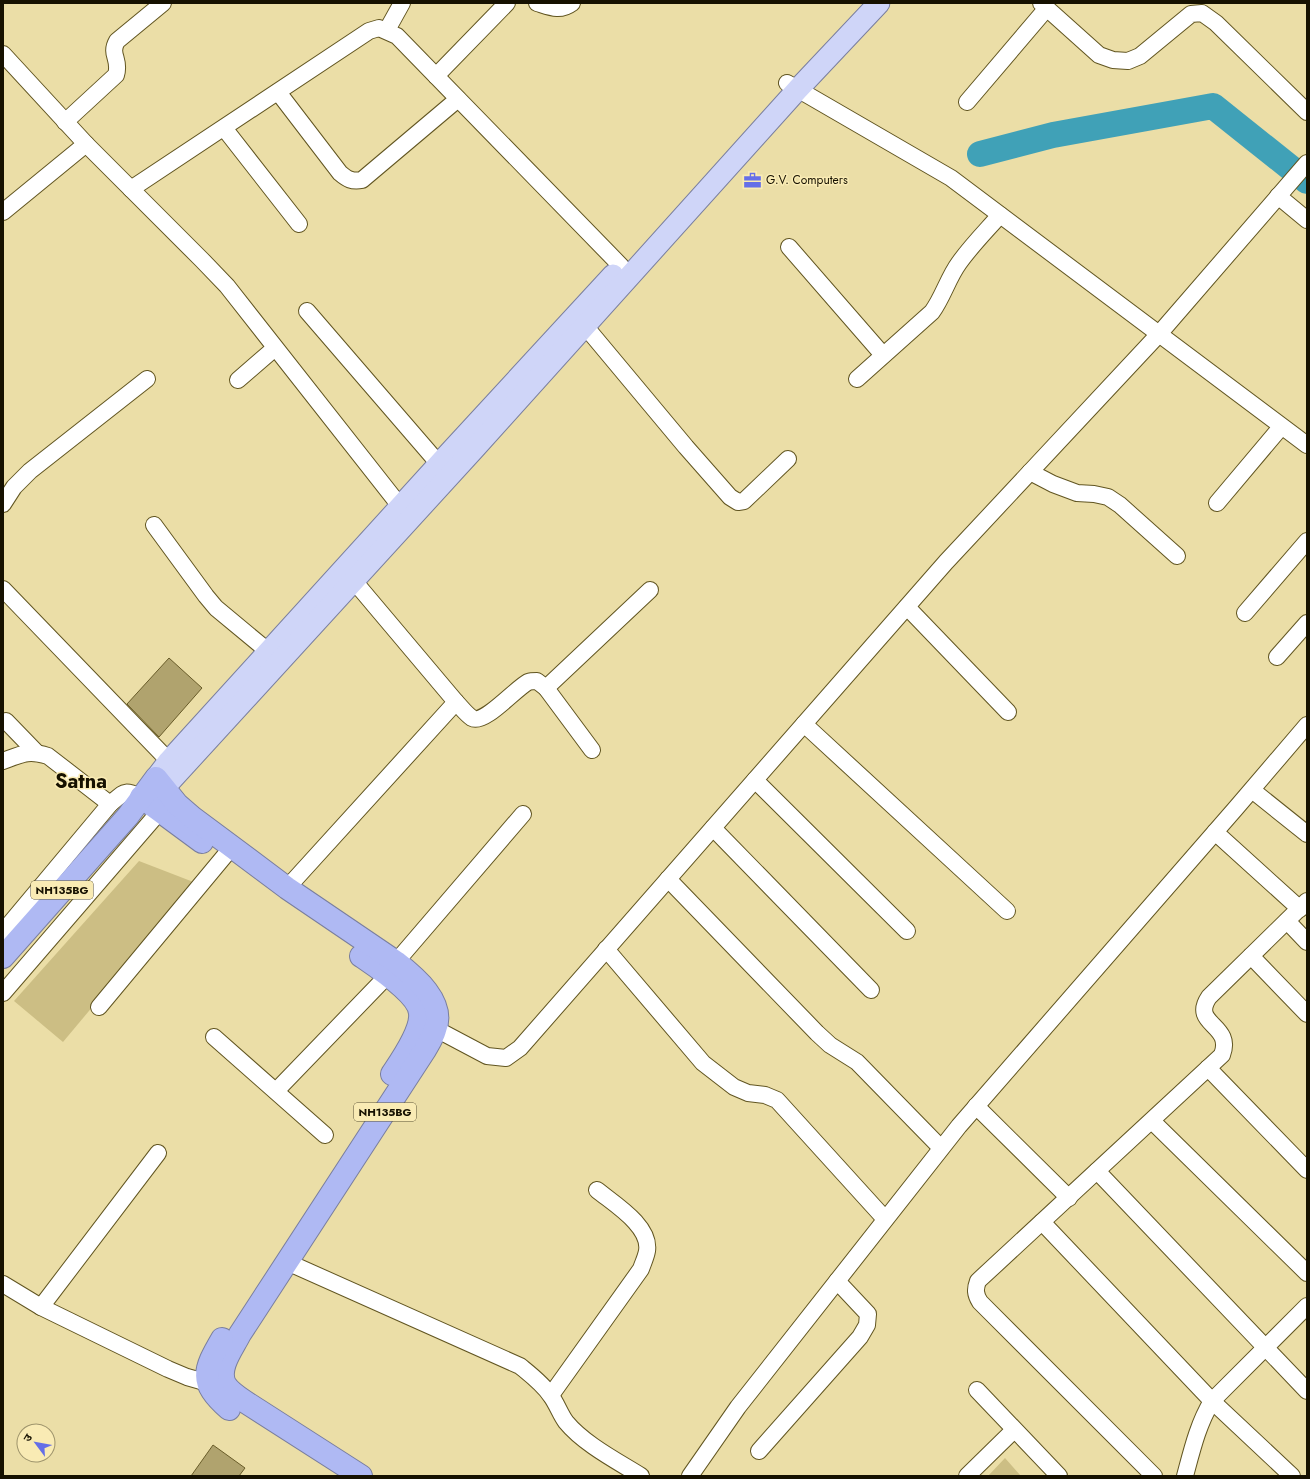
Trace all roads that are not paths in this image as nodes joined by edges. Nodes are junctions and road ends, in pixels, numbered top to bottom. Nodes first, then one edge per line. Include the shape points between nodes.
1 (163, 3) edge
2 (402, 3) edge
3 (507, 3) edge
4 (537, 3) edge
5 (572, 3) edge
6 (879, 3) edge
7 (1044, 6) edge
8 (859, 13) edge
9 (387, 30) junction
10 (3, 54) edge
11 (436, 76) junction
12 (792, 86) junction
13 (278, 92) junction
14 (458, 99) junction
15 (967, 102) dead end
16 (1307, 112) edge
17 (65, 122) junction
18 (224, 128) junction
19 (86, 144) junction
20 (1307, 163) edge
21 (131, 189) junction
22 (1282, 191) junction
23 (3, 212) edge
24 (1000, 215) junction
25 (1307, 220) edge
26 (299, 224) dead end
27 (789, 247) dead end
28 (621, 266) junction
29 (307, 311) dead end
30 (585, 326) junction
31 (1159, 334) junction
32 (275, 348) junction
33 (883, 355) junction
34 (147, 379) dead end
35 (857, 379) dead end
36 (238, 380) dead end
37 (1281, 427) junction
38 (1307, 445) edge
39 (788, 459) dead end
40 (439, 464) junction
41 (1030, 472) junction
42 (1217, 503) dead end
43 (3, 504) edge
44 (400, 506) junction
45 (154, 525) dead end
46 (1307, 541) edge
47 (1177, 556) dead end
48 (354, 581) junction
49 (3, 589) edge
50 (650, 590) dead end
51 (907, 607) junction
52 (1245, 613) dead end
53 (1307, 623) edge
54 (269, 652) junction
55 (1277, 657) dead end
56 (546, 688) junction
57 (456, 702) junction
58 (1008, 712) dead end
59 (6, 721) dead end
60 (804, 724) junction
61 (1307, 725) edge
62 (592, 750) dead end
63 (37, 753) junction
64 (3, 761) edge
65 (163, 776) junction
66 (755, 780) junction
67 (1252, 790) junction
68 (150, 804) junction
69 (120, 814) junction
70 (522, 814) dead end
71 (713, 828) junction
72 (1215, 832) junction
73 (1307, 834) edge
74 (228, 852) junction
75 (668, 879) junction
76 (287, 888) junction
77 (1303, 905) edge
78 (1006, 911) dead end
79 (1287, 922) junction
80 (907, 931) dead end
81 (3, 932) edge
82 (1307, 942) edge
83 (606, 950) junction
84 (1251, 956) junction
85 (3, 957) edge
86 (392, 968) junction
87 (871, 990) dead end
88 (3, 993) edge
89 (99, 1007) dead end
90 (1307, 1014) edge
91 (436, 1029) junction
92 (214, 1037) dead end
93 (1208, 1068) junction
94 (276, 1091) junction
95 (976, 1106) junction
96 (1152, 1120) junction
97 (326, 1135) dead end
98 (941, 1148) junction
99 (158, 1153) dead end
100 (1307, 1170) edge
101 (1097, 1171) junction
102 (597, 1190) dead end
103 (1069, 1198) junction
104 (885, 1219) junction
105 (1042, 1222) junction
106 (287, 1262) junction
107 (1307, 1273) edge
108 (836, 1281) junction
109 (3, 1284) edge
110 (1307, 1306) edge
111 (41, 1307) junction
112 (1265, 1348) junction
113 (208, 1383) junction
114 (977, 1390) dead end
115 (1307, 1391) edge
116 (551, 1395) junction
117 (1212, 1401) junction
118 (1014, 1430) junction
119 (759, 1451) dead end
120 (334, 1476) edge
121 (361, 1476) edge
122 (641, 1476) edge
123 (690, 1476) edge
124 (967, 1476) edge
125 (1059, 1476) edge
126 (1154, 1476) edge
127 (1185, 1476) edge
128 (1292, 1476) edge

1 - 17 street via 117,41 114,47 118,68 116,75
2 - 9 street
3 - 11 street
4 - 5 street via 556,9 565,8
6 - 8 main road
7 - 15 street
7 - 16 street via 1099,55 1128,61 1140,56 1191,14 1202,14 1216,23
8 - 12 main road
9 - 11 street via 397,36
9 - 13 street via 379,28 369,31
10 - 17 street
11 - 14 street
12 - 24 street via 951,178
12 - 28 main road
12 - 30 main road
13 - 14 street via 340,173 348,180 355,181 362,180
13 - 18 street
14 - 28 street
17 - 19 street
18 - 21 street
18 - 26 street
19 - 21 street
19 - 23 street
20 - 22 street
21 - 32 street via 227,286
22 - 25 street
22 - 31 street
24 - 31 street
24 - 33 street via 959,262 932,312
27 - 33 street
28 - 40 main road
29 - 40 street
30 - 39 street via 730,497 738,502 744,501
30 - 48 main road
31 - 37 street
31 - 41 street
32 - 36 street
32 - 44 street
33 - 35 street
34 - 43 street via 30,471 14,487
37 - 38 street
37 - 42 street
40 - 44 main road
41 - 47 street via 1077,493 1108,497
41 - 51 street
44 - 54 main road
45 - 54 street via 206,596
46 - 52 street
48 - 57 street
48 - 65 main road via 189,761
49 - 65 street
50 - 56 street
51 - 58 street
51 - 60 street
53 - 55 street
54 - 65 main road
56 - 57 street via 537,680 529,681 478,719 472,718
56 - 62 street
57 - 76 street
59 - 63 street
60 - 66 street
60 - 78 street
61 - 67 street
63 - 64 street via 27,752
63 - 69 street via 56,761
65 - 68 highway, NH135BG
65 - 74 highway, NH135BG via 177,804
66 - 71 street
66 - 80 street
67 - 72 street
67 - 73 street
68 - 69 highway, NH135BG
68 - 74 highway, NH135BG
68 - 88 street
69 - 81 street
69 - 85 highway, NH135BG
70 - 86 street
71 - 75 street
71 - 87 street
72 - 77 street
72 - 95 street
74 - 76 highway, NH135BG
74 - 86 highway, NH135BG via 278,898
74 - 89 street
75 - 83 street
75 - 98 street via 817,1034 857,1062
76 - 86 highway, NH135BG
77 - 79 street
79 - 82 street
79 - 84 street
83 - 91 street via 520,1048 506,1058 488,1056
83 - 104 street via 703,1063 734,1086 748,1093 765,1095 777,1100
84 - 90 street
84 - 93 street via 1204,1004 1206,1017 1225,1040 1222,1054
86 - 91 highway, NH135BG via 411,975 432,999 437,1014
86 - 94 street
86 - 113 highway, NH135BG via 420,1012 420,1022 413,1038 211,1357 206,1371
91 - 106 highway, NH135BG via 425,1050
92 - 94 street
93 - 96 street
93 - 100 street
94 - 97 street
95 - 98 street
95 - 103 street
96 - 101 street
96 - 107 street
98 - 104 street
99 - 111 street
101 - 103 street
101 - 112 street
102 - 116 street via 634,1220 645,1235 647,1250 641,1269
103 - 105 street
104 - 108 street
105 - 117 street
105 - 126 street via 978,1281 976,1296
106 - 116 street via 520,1366
106 - 121 highway, NH135BG via 240,1334 224,1364 222,1375 225,1385 244,1402
108 - 119 street via 868,1314 867,1325 860,1337
108 - 123 street via 738,1407
109 - 111 street
110 - 112 street
111 - 113 street via 168,1369
112 - 115 street
112 - 117 street
113 - 120 highway via 218,1398 235,1414
114 - 118 street
116 - 122 street via 566,1422 577,1433
117 - 127 street via 1199,1427
117 - 128 street
118 - 124 street
118 - 125 street

